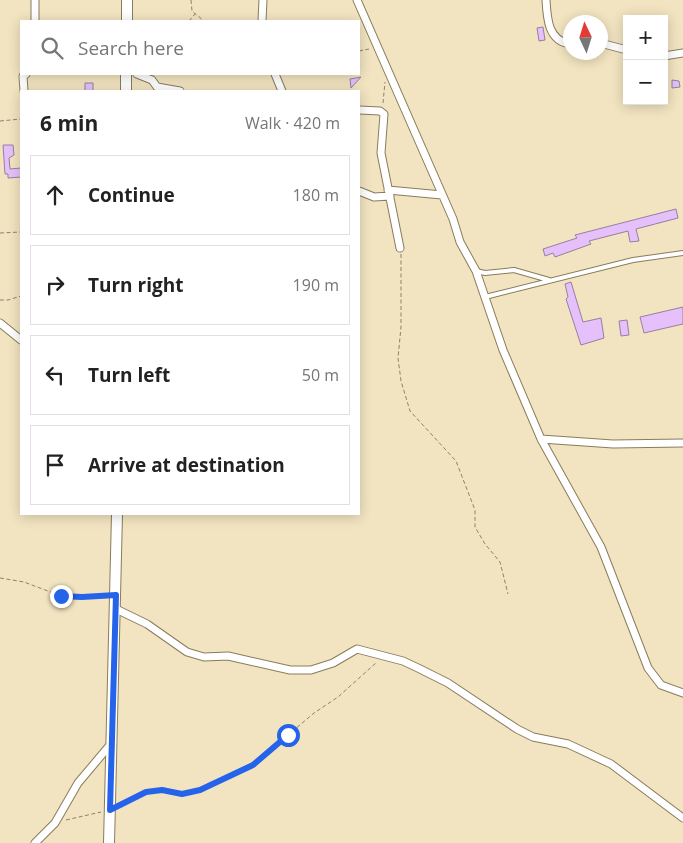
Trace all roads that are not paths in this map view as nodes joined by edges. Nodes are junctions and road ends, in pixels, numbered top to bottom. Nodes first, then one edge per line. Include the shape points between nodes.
1 (35, 0) edge
2 (127, 0) edge
3 (263, 0) edge
4 (356, 0) edge
5 (546, 0) edge
6 (35, 20) edge
7 (127, 20) edge
8 (262, 20) edge
9 (563, 41) edge
10 (608, 45) edge
11 (623, 49) edge
12 (683, 53) edge
13 (668, 55) edge
14 (24, 75) edge
15 (126, 75) edge
16 (140, 75) edge
17 (275, 75) edge
18 (24, 90) edge
19 (126, 90) edge
20 (174, 90) edge
21 (282, 90) edge
22 (360, 110) edge
23 (438, 184) junction
24 (360, 191) edge
25 (431, 193) junction
26 (389, 194) junction
27 (442, 194) junction
28 (400, 248) road end
29 (683, 253) edge
30 (476, 271) junction
31 (551, 281) junction
32 (484, 297) junction
33 (0, 323) edge
34 (20, 339) edge
35 (541, 439) junction
36 (683, 443) edge
37 (117, 515) edge
38 (116, 609) junction
39 (683, 693) edge
40 (110, 745) junction
41 (683, 818) edge
42 (35, 843) edge
43 (109, 843) edge

1 - 6 street
2 - 7 main road
3 - 8 street
4 - 23 street
5 - 9 street via 548,26
10 - 11 street
12 - 13 street
14 - 18 street
15 - 19 main road
16 - 20 street via 152,80 157,87
17 - 21 street
22 - 26 street via 382,111 385,118 381,153
23 - 25 street
23 - 27 street
24 - 26 street via 374,197
25 - 26 street
25 - 27 street
26 - 28 street
27 - 30 street via 460,242
29 - 31 lane via 632,260
30 - 31 lane via 514,270
30 - 32 street
31 - 32 lane
32 - 35 street
33 - 34 street
35 - 36 street via 613,444
35 - 39 street via 601,548 648,668 660,685
37 - 38 main road
38 - 40 main road
38 - 41 street via 147,624 187,652 204,657 228,656 290,670 322,668 357,649 403,661 448,683 517,729 534,737 574,746 611,764
40 - 42 street via 78,783 56,823
40 - 43 main road

